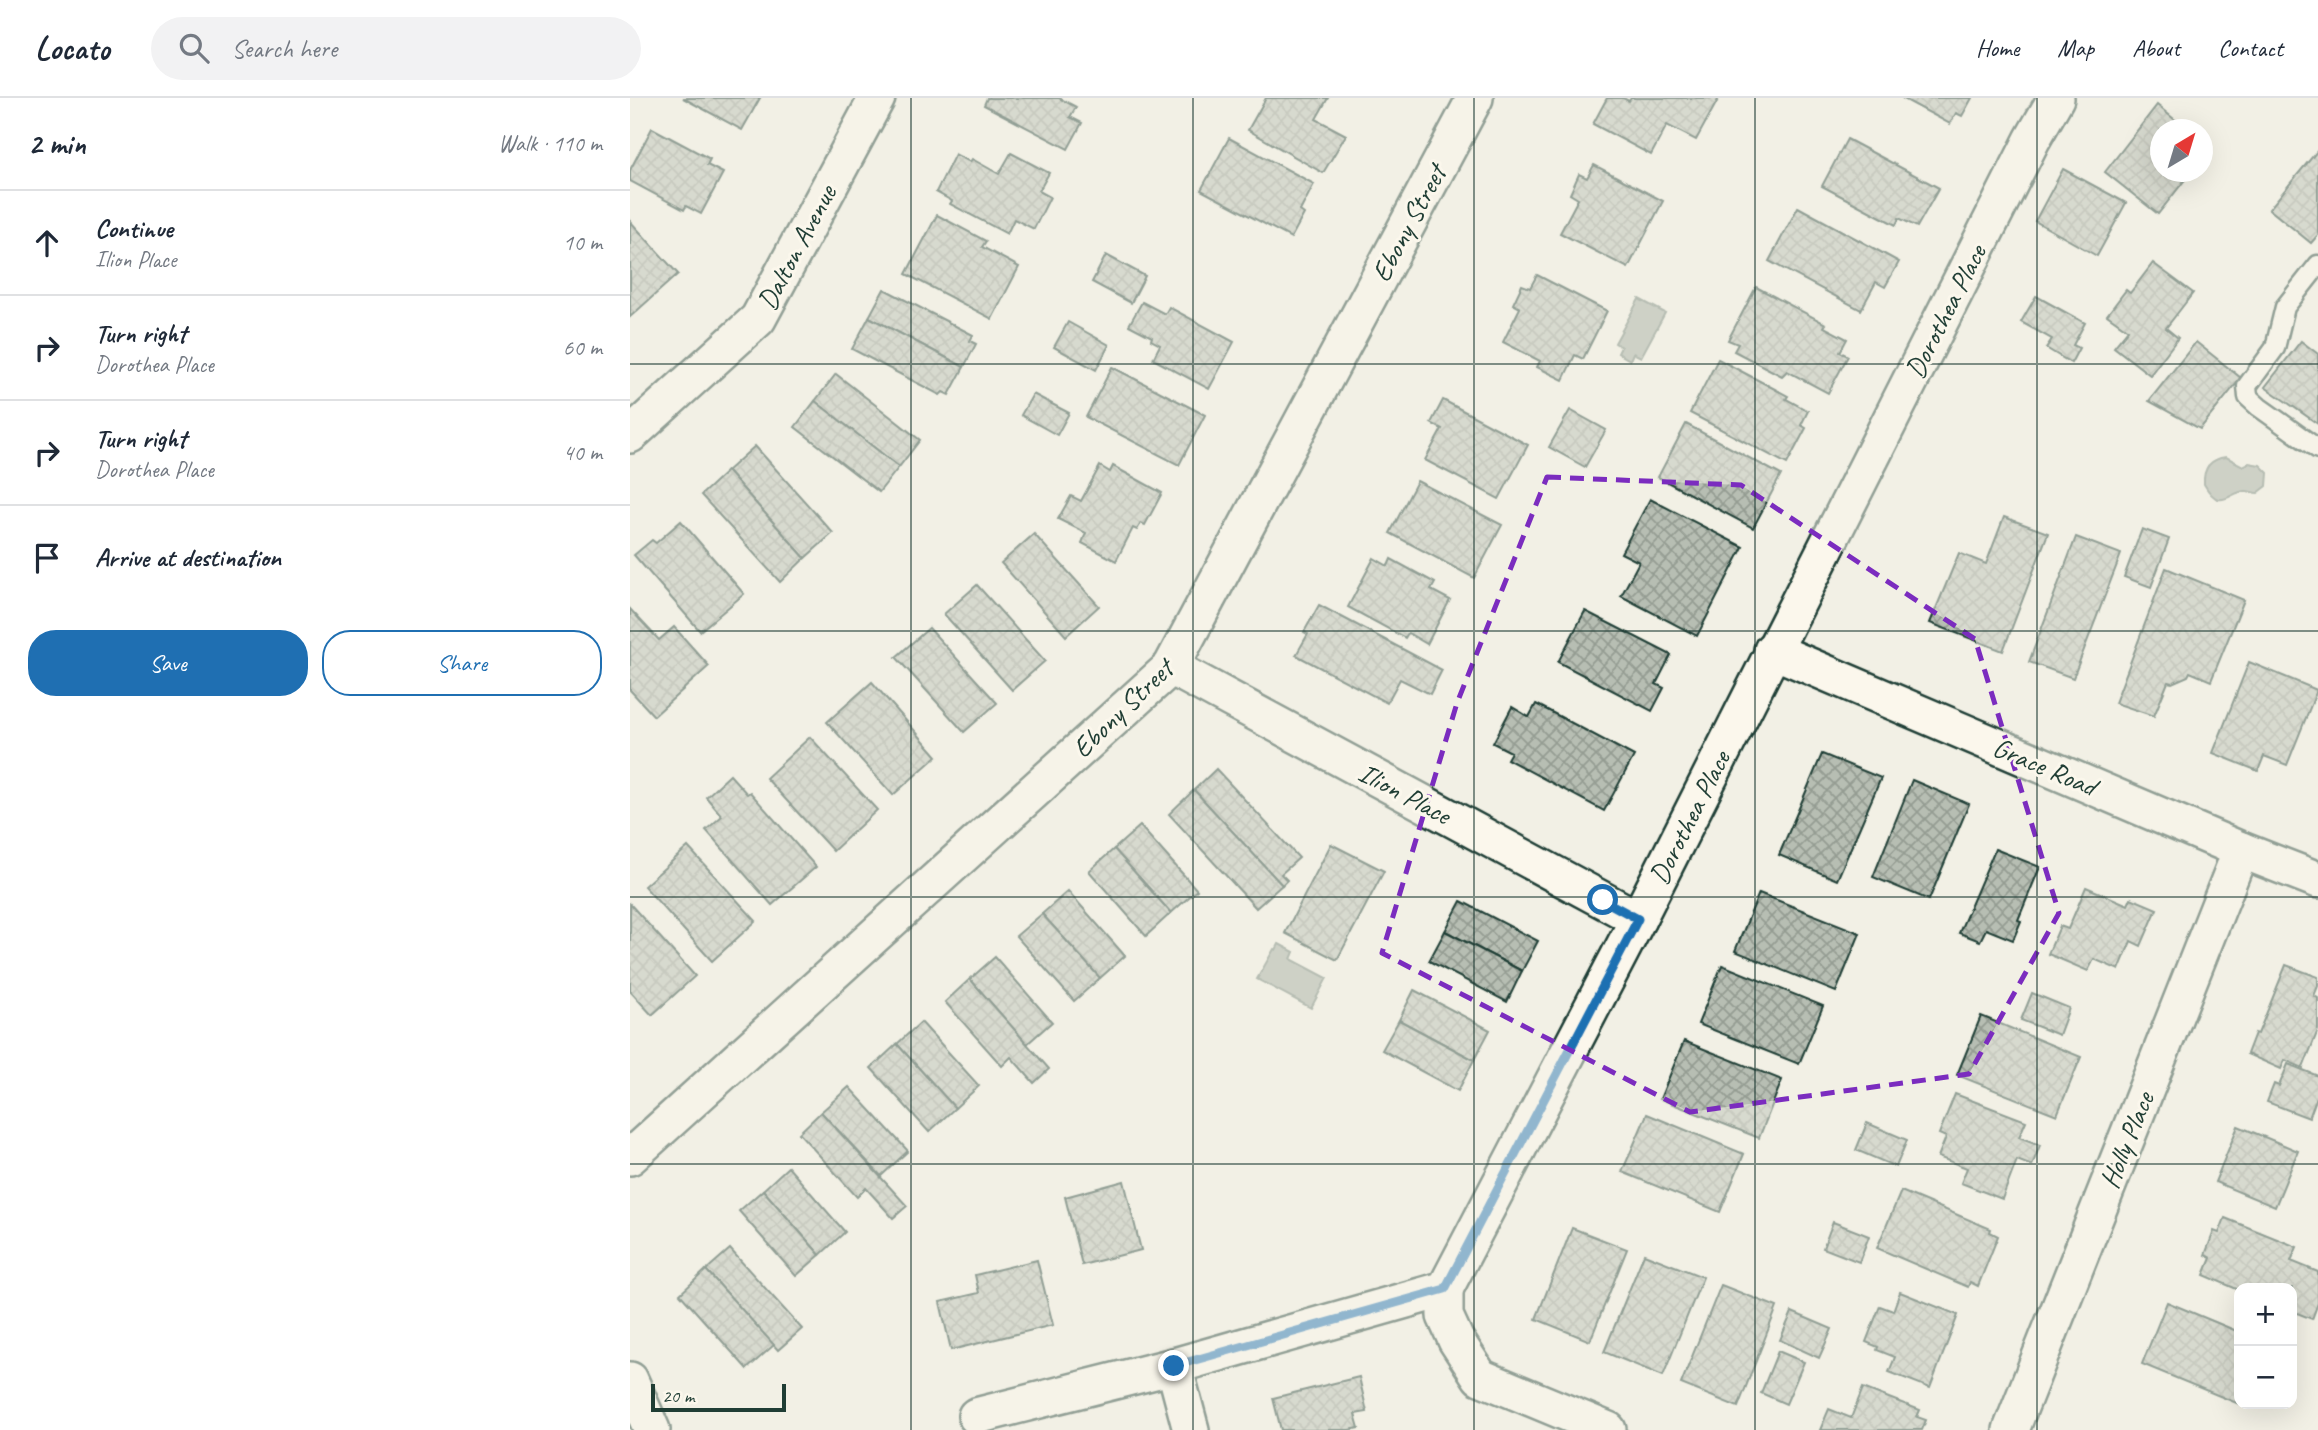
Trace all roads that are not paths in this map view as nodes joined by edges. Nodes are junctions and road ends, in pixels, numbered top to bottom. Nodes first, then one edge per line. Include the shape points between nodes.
1 (877, 98) edge
2 (1475, 98) edge
3 (2056, 98) edge
4 (2316, 272) edge
5 (630, 435) edge
6 (2318, 449) edge
7 (1772, 650) junction
8 (1171, 667) junction
9 (2241, 850) junction
10 (2318, 880) edge
11 (1638, 919) junction
12 (630, 1157) edge
13 (1445, 1289) junction
14 (1174, 1366) junction
15 (630, 1380) edge
16 (976, 1416) dead end
17 (652, 1430) edge
18 (1191, 1430) edge
19 (1608, 1430) edge
20 (2011, 1430) edge

1 - 5 street, Dalton Avenue via 758,318
2 - 8 street, Ebony Street
3 - 7 street, Dorothea Place
4 - 6 lane via 2285,307 2275,348 2248,386 2248,397
7 - 9 street, Grace Road
7 - 11 street, Dorothea Place
8 - 11 street, Ilion Place
8 - 12 street, Ebony Street
9 - 10 street, Grace Road
9 - 20 street, Holly Place
11 - 13 street, Dorothea Place
13 - 14 street
13 - 19 street via 1445,1316 1479,1377
14 - 16 street
14 - 18 street
15 - 17 street

